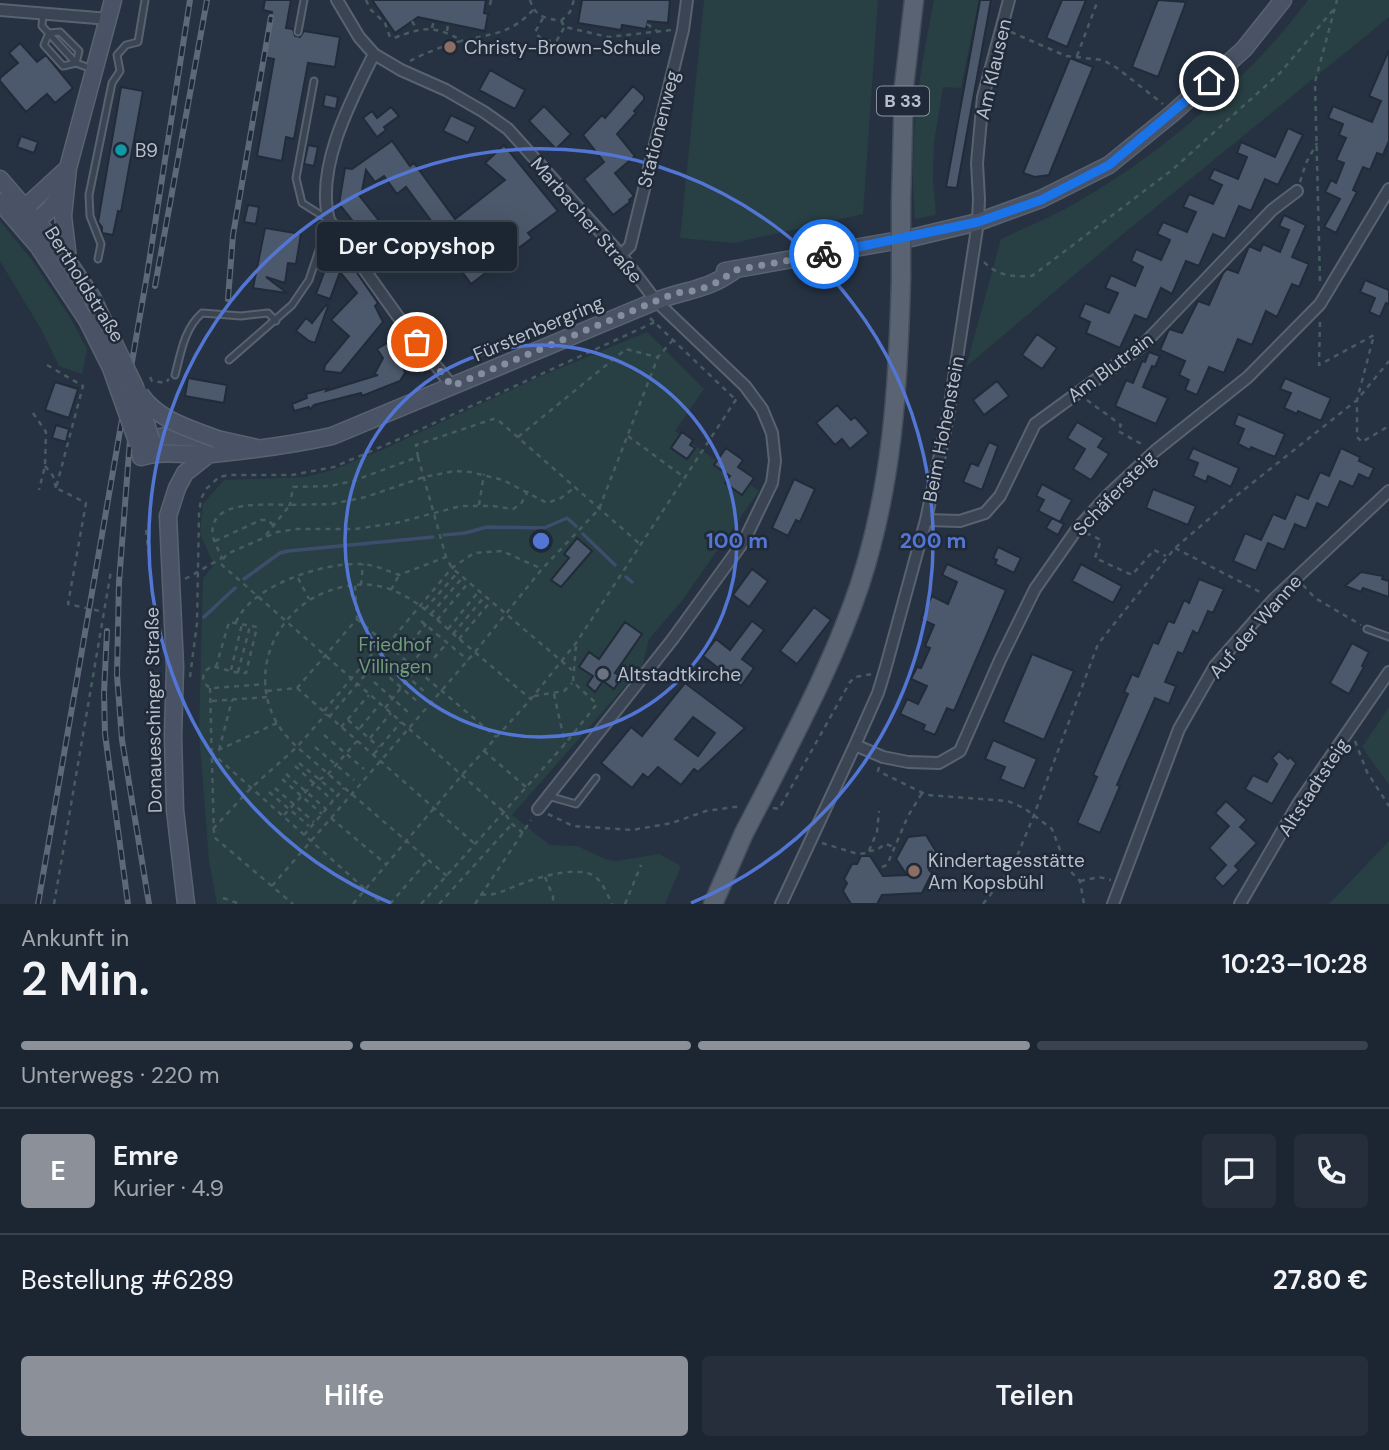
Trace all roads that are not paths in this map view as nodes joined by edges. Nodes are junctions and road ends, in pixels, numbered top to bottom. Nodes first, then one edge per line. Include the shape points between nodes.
1 (113, 0) edge
2 (145, 0) edge
3 (304, 0) edge
4 (337, 0) edge
5 (687, 0) edge
6 (914, 0) edge
7 (1009, 0) edge
8 (1283, 0) edge
9 (0, 10) edge
10 (43, 13) junction
11 (109, 19) junction
12 (298, 32) dead end
13 (49, 33) junction
14 (100, 50) junction
15 (374, 54) junction
16 (117, 55) junction
17 (76, 63) junction
18 (95, 70) junction
19 (314, 81) dead end
20 (68, 168) junction
21 (0, 179) edge
22 (1389, 189) edge
23 (65, 190) junction
24 (1297, 191) road end
25 (0, 202) edge
26 (20, 212) junction
27 (329, 220) junction
28 (978, 222) junction
29 (32, 226) junction
30 (621, 255) junction
31 (68, 259) junction
32 (98, 259) dead end
33 (656, 301) junction
34 (276, 321) junction
35 (229, 360) dead end
36 (174, 375) road end
37 (452, 386) junction
38 (135, 387) junction
39 (218, 439) junction
40 (143, 447) junction
41 (257, 448) junction
42 (209, 454) junction
43 (1389, 491) edge
44 (926, 520) junction
45 (1367, 629) road end
46 (1389, 637) edge
47 (1389, 672) edge
48 (855, 745) junction
49 (596, 778) dead end
50 (548, 796) junction
51 (538, 809) road end
52 (186, 904) edge
53 (713, 904) edge
54 (781, 904) edge
55 (1113, 904) edge
56 (1240, 904) edge

1 - 11 street
2 - 16 lane via 138,42 125,45
3 - 12 lane
4 - 15 street
5 - 30 street, Stationenweg via 630,246
6 - 53 main road, B 33, bridge via 904,86 897,405 887,478 860,584 834,653
7 - 28 street, Am Klausen via 983,97
8 - 28 street, Fürstenbergring via 1244,49 1109,165 1041,200
9 - 10 street
10 - 11 street
10 - 13 lane via 43,26
11 - 14 street
13 - 17 lane
13 - 17 lane via 44,45 63,66
14 - 16 lane
14 - 18 street
15 - 27 street via 333,150 325,191
15 - 30 street, Marbacher Straße via 484,111 508,129
16 - 32 lane via 120,71 112,83 89,195 90,216 101,244
17 - 18 lane
18 - 20 street
19 - 27 lane via 296,178 303,203
20 - 23 street
20 - 26 street
21 - 26 street, Bertholdstraße
22 - 48 street, Schäfersteig via 1320,304 1248,377 1155,451 1077,529 1035,589 960,751 939,763 908,762
23 - 29 street
23 - 31 street
24 - 44 street, Am Blutrain via 1272,210 1142,346 1035,424 1000,496 985,513 960,521
25 - 26 street, Bertholdstraße
26 - 29 street, Bertholdstraße
27 - 34 lane via 309,280
27 - 37 street
28 - 33 street, Fürstenbergring via 735,270 699,290
28 - 44 street, Beim Hohenstein via 948,417
29 - 31 street, Bertholdstraße
29 - 40 street, Bertholdstraße, bridge via 87,320
30 - 33 street, Marbacher Straße
31 - 38 street, Bertholdstraße, bridge via 92,297
33 - 37 street, Fürstenbergring
33 - 50 street, Marbacher Straße via 745,386 762,409 772,433 772,483 744,541
34 - 35 lane
34 - 36 lane via 268,313 202,313 186,334
37 - 41 street, Fürstenbergring via 332,436
38 - 39 street, bridge via 157,413
38 - 40 street, Bertholdstraße, bridge
39 - 40 street, bridge via 164,436
39 - 41 street
40 - 42 street via 154,453
41 - 42 street
42 - 52 street, Donaueschinger Straße via 185,473 168,516 175,810
43 - 55 street, Auf der Wanne via 1274,600 1215,666 1179,729
44 - 48 street, Beim Hohenstein via 878,693
45 - 46 lane
47 - 56 street, Altstadtsteig via 1298,804
48 - 54 street, Beim Hohenstein
49 - 50 lane via 576,804
50 - 51 street, Marbacher Straße

